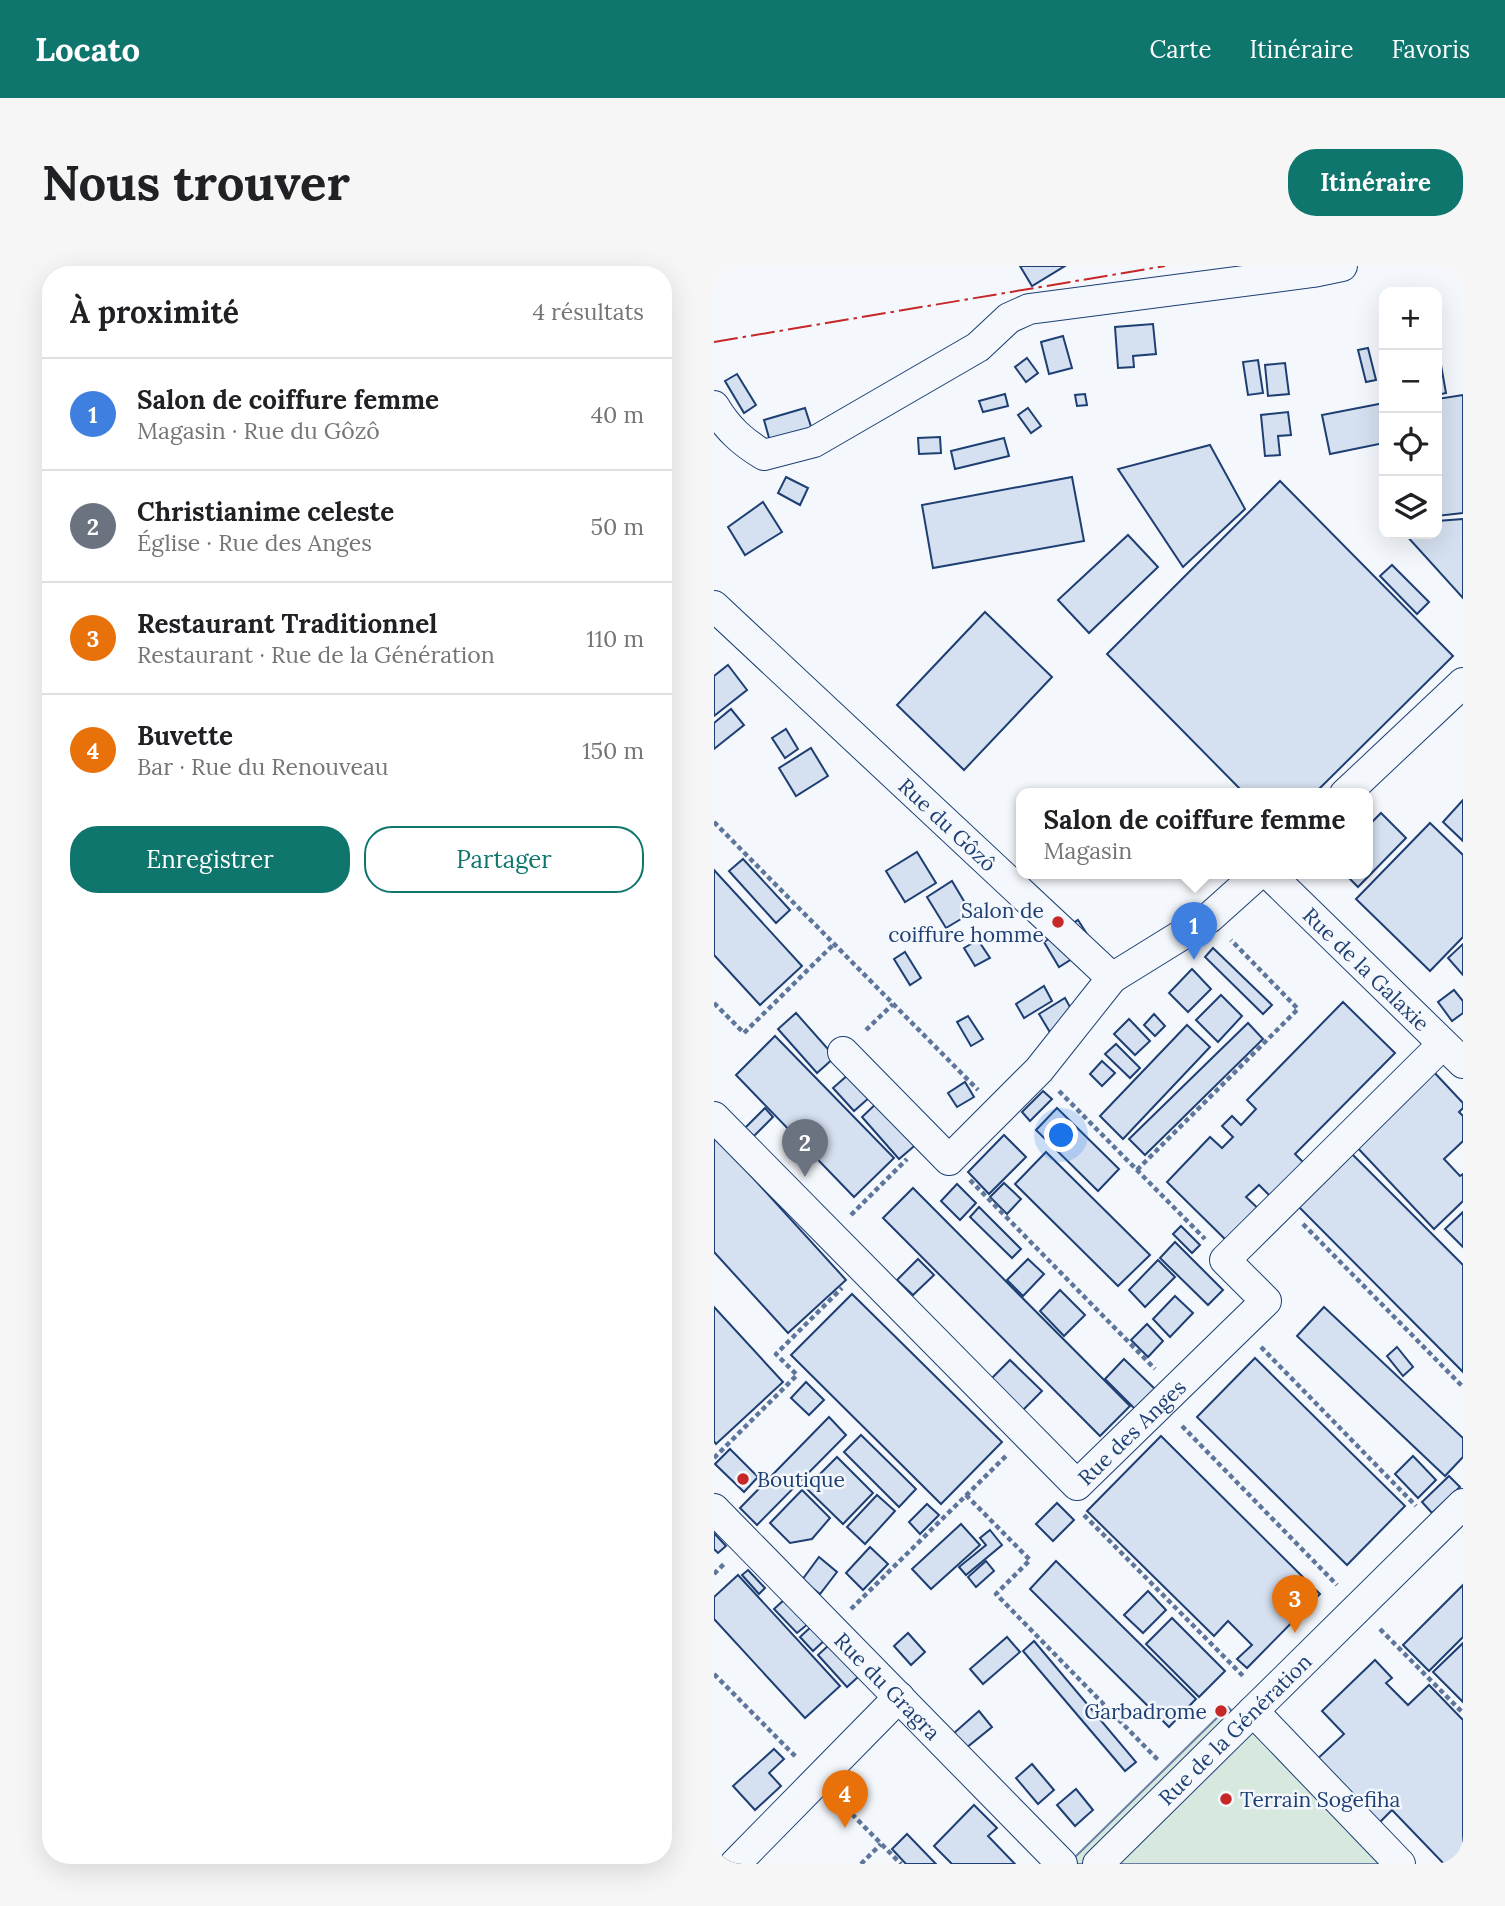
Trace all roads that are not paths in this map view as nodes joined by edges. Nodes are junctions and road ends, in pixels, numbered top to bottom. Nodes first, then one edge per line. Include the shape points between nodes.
1 (1342, 266) edge
2 (714, 406) edge
3 (715, 610) edge
4 (1463, 683) edge
5 (1351, 788) edge
6 (1252, 879) edge
7 (1274, 879) edge
8 (1112, 978) junction
9 (843, 1052) road end
10 (1453, 1054) edge
11 (714, 1117) edge
12 (1463, 1504) edge
13 (714, 1509) edge
14 (899, 1697) junction
15 (1259, 1705) junction
16 (735, 1864) edge
17 (1062, 1864) edge
18 (1098, 1864) edge
19 (1400, 1864) edge

1 - 2 street via 1029,309 1009,318 978,348 814,442 783,452 764,455 742,442
3 - 8 street, Rue du Gôzô
4 - 5 street
6 - 8 street via 1209,918
7 - 10 street, Rue de la Galaxie
8 - 9 street via 1039,1070 949,1160
10 - 11 street, Rue des Anges via 1225,1260 1266,1301 1077,1485
12 - 15 street, Rue de la Génération
13 - 14 street, Rue du Gragra
14 - 16 street
14 - 17 street, Rue du Gragra
15 - 18 street, Rue de la Génération
15 - 19 street

